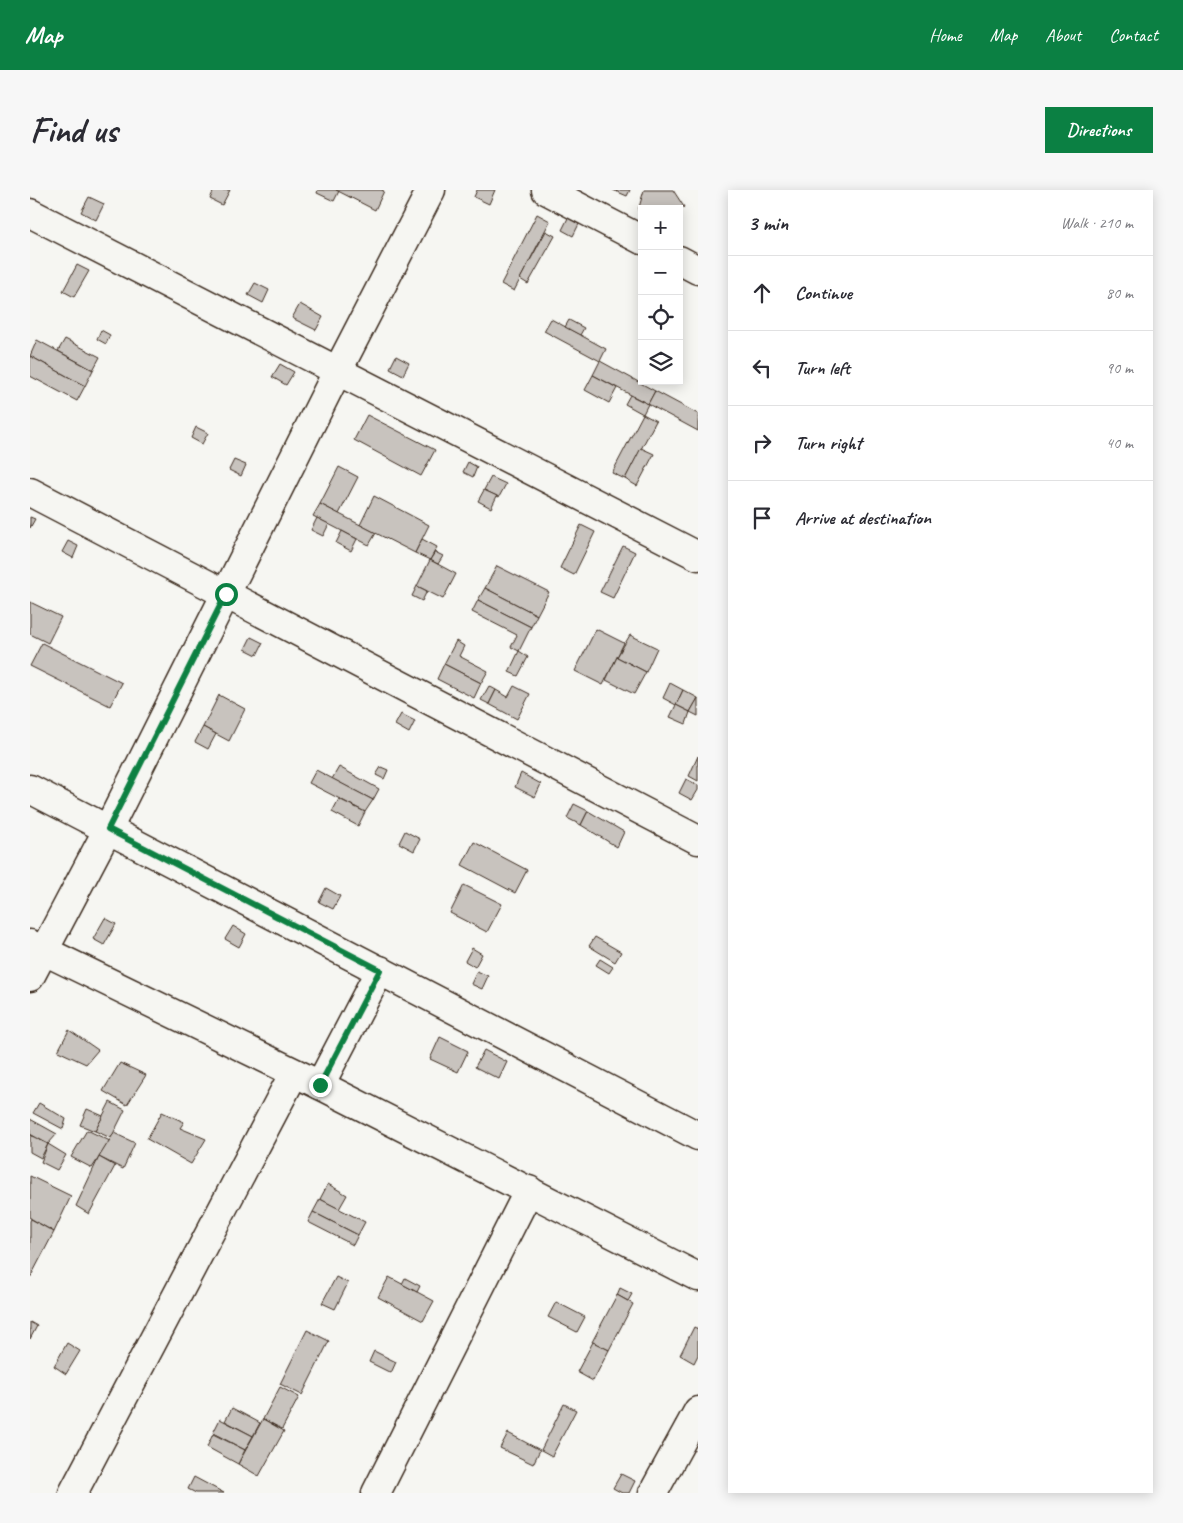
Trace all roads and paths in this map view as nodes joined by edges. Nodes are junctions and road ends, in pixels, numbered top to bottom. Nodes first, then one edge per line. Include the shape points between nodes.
1 (431, 190) edge
2 (546, 190) edge
3 (586, 199) edge
4 (30, 213) edge
5 (638, 237) edge
6 (683, 262) edge
7 (698, 270) edge
8 (338, 370) junction
9 (30, 492) edge
10 (698, 556) edge
11 (226, 594) junction
12 (30, 789) edge
13 (108, 829) junction
14 (698, 840) edge
15 (37, 948) edge
16 (380, 970) junction
17 (30, 978) edge
18 (294, 1073) junction
19 (320, 1085) junction
20 (698, 1136) edge
21 (529, 1190) junction
22 (698, 1277) edge
23 (698, 1411) edge
24 (73, 1493) edge
25 (376, 1493) edge
26 (653, 1493) edge

1 - 8 street
2 - 3 street
3 - 5 street
4 - 8 street
6 - 7 street
8 - 10 street
8 - 11 street
9 - 11 street
11 - 13 street
11 - 14 street
12 - 13 street
13 - 15 street
13 - 16 street
15 - 17 street
15 - 18 street
16 - 19 street
16 - 20 street
18 - 19 street
18 - 24 street
19 - 21 street
21 - 22 street
21 - 25 street
23 - 26 street

